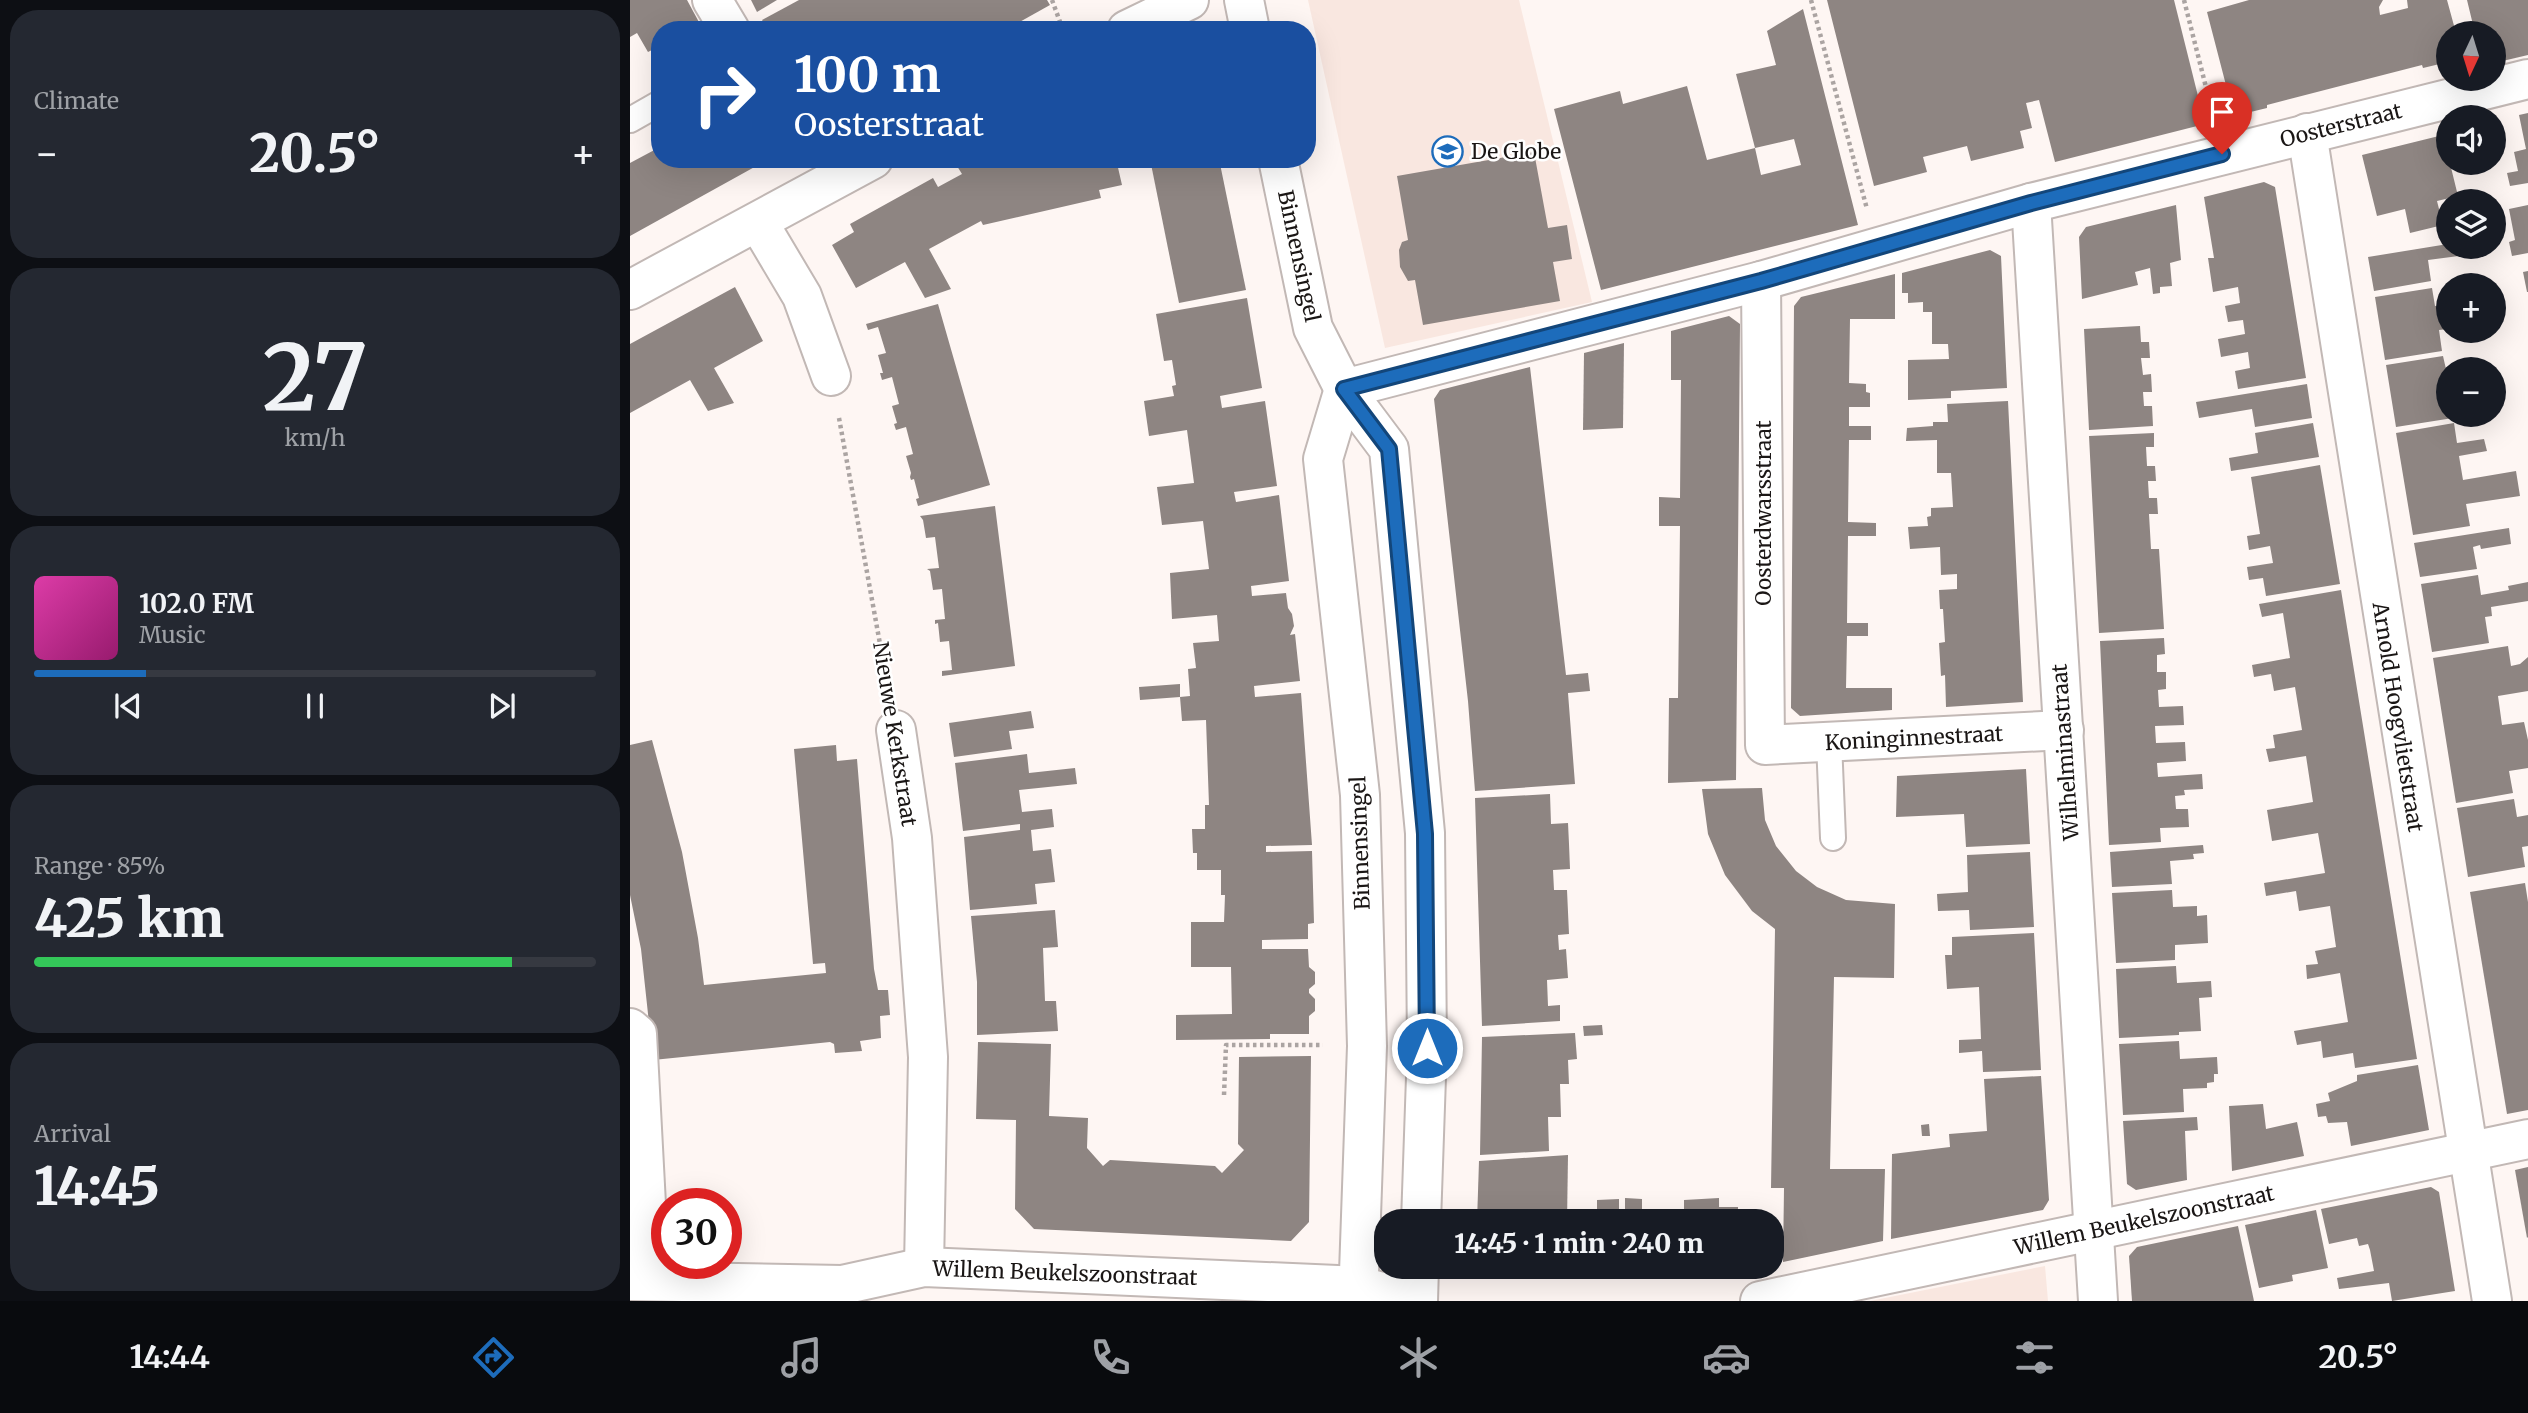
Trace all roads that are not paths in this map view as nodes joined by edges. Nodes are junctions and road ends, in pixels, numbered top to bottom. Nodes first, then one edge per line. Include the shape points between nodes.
1 (712, 0) edge
2 (1189, 0) edge
3 (1244, 0) edge
4 (725, 21) edge
5 (1146, 21) edge
6 (1248, 21) edge
7 (2528, 79) edge
8 (651, 108) edge
9 (630, 120) edge
10 (2306, 133) junction
11 (1280, 168) edge
12 (823, 171) edge
13 (2031, 203) junction
14 (758, 222) junction
15 (1761, 281) junction
16 (630, 290) edge
17 (831, 376) road end
18 (1344, 389) junction
19 (896, 730) road end
20 (2064, 730) junction
21 (1829, 742) junction
22 (1765, 745) joint
23 (1833, 838) dead end
24 (630, 1028) edge
25 (2528, 1139) edge
26 (2467, 1151) junction
27 (1421, 1209) edge
28 (2095, 1231) junction
29 (1418, 1279) edge
30 (640, 1280) edge
31 (903, 1280) edge
32 (1359, 1293) edge
33 (1417, 1301) edge
34 (1760, 1301) edge
35 (2098, 1301) edge
36 (2492, 1301) edge

1 - 4 street
2 - 5 street
3 - 6 street
7 - 10 street, Oosterstraat
8 - 9 lane
10 - 13 street, Oosterstraat
10 - 26 street, Arnold Hoogvlietstraat
11 - 18 street, Binnensingel via 1313,328
12 - 14 street
13 - 15 street, Oosterstraat
13 - 20 street, Wilhelminastraat
14 - 16 street
14 - 17 street via 802,296
15 - 18 street, Oosterstraat
15 - 22 street, Oosterdwarsstraat
18 - 27 street, Binnensingel via 1389,449 1424,820 1427,1048
18 - 32 street, Binnensingel via 1323,459 1360,795 1367,1045
19 - 31 street, Nieuwe Kerkstraat via 912,838 928,1057
20 - 21 street, Koninginnestraat
20 - 28 street, Wilhelminastraat
21 - 22 street, Koninginnestraat
21 - 23 lane
24 - 30 street via 637,1034
25 - 26 street, Willem Beukelszoonstraat
26 - 28 street, Willem Beukelszoonstraat
26 - 36 street, Arnold Hoogvlietstraat
28 - 34 street, Willem Beukelszoonstraat
28 - 35 street, Wilhelminastraat
29 - 33 street
30 - 31 street, Willem Beukelszoonstraat via 842,1285
31 - 32 street, Willem Beukelszoonstraat
32 - 33 street, Willem Beukelszoonstraat

